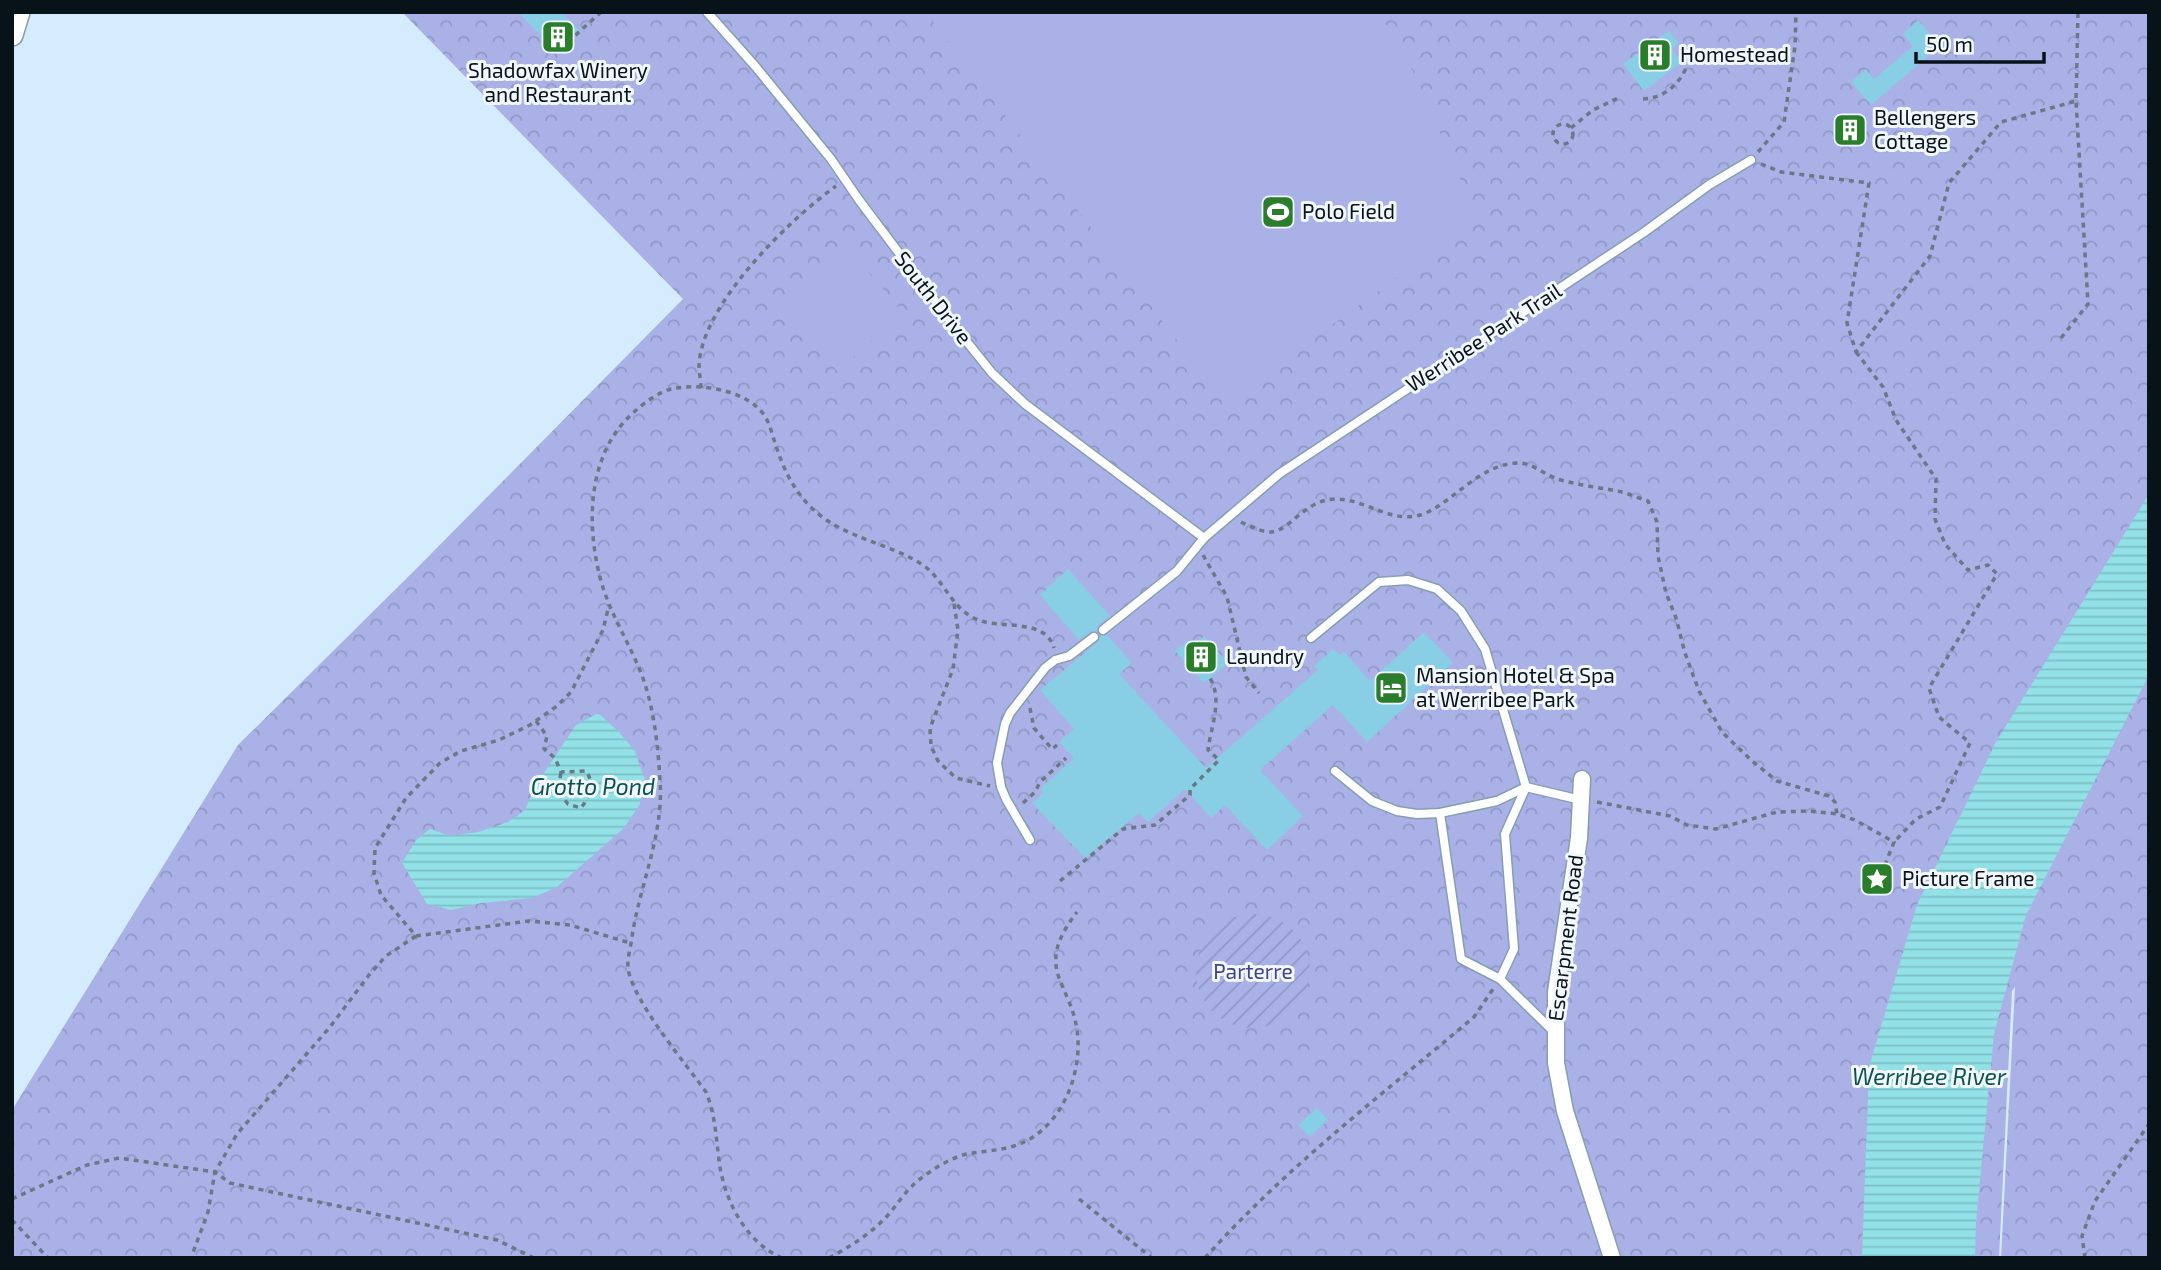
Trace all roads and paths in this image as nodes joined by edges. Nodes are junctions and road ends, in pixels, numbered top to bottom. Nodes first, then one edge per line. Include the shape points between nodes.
1 (19, 12) edge
2 (601, 12) edge
3 (707, 12) edge
4 (1796, 12) edge
5 (2078, 12) edge
6 (12, 35) edge
7 (568, 42) dead end
8 (1687, 66) dead end
9 (1618, 98) dead end
10 (1643, 99) dead end
11 (2076, 102) junction
12 (1571, 128) junction
13 (1751, 160) junction
14 (845, 179) junction
15 (2061, 338) dead end
16 (1856, 352) junction
17 (701, 388) junction
18 (1230, 516) junction
19 (1204, 538) junction
20 (1197, 548) junction
21 (954, 602) junction
22 (610, 603) junction
23 (1102, 630) dead end
24 (1094, 637) dead end
25 (1311, 638) dead end
26 (1055, 660) junction
27 (1210, 678) dead end
28 (1032, 684) junction
29 (1259, 693) dead end
30 (536, 721) junction
31 (1057, 745) dead end
32 (1066, 758) dead end
33 (1335, 771) dead end
34 (561, 772) junction
35 (1582, 779) dead end
36 (996, 786) dead end
37 (1526, 787) junction
38 (1581, 800) junction
39 (1013, 812) junction
40 (1440, 813) junction
41 (1836, 814) junction
42 (1030, 839) dead end
43 (1894, 842) junction
44 (1877, 879) dead end
45 (1060, 881) dead end
46 (1077, 912) dead end
47 (416, 936) junction
48 (631, 943) junction
49 (1500, 979) junction
50 (1555, 1033) junction
51 (2149, 1124) edge
52 (215, 1172) junction
53 (12, 1199) edge
54 (1079, 1199) dead end
55 (12, 1220) edge
56 (48, 1258) edge
57 (191, 1258) edge
58 (534, 1258) edge
59 (782, 1258) edge
60 (829, 1258) edge
61 (1152, 1258) edge
62 (1205, 1258) edge
63 (1612, 1258) edge
64 (2085, 1258) edge

1 - 6 street
2 - 7 path
3 - 14 lane, South Drive
4 - 13 path via 1784,122
5 - 11 path
8 - 10 path via 1669,90
9 - 12 path
11 - 15 path via 2088,304
11 - 16 path via 2001,122 1949,183 1930,256
12 - 12 path via 1558,126 1555,138 1569,142
13 - 16 path via 1781,172 1869,183 1847,323
13 - 18 lane, Werribee Park Trail via 1279,474
14 - 17 path via 785,230 723,301 699,364
14 - 19 lane, South Drive via 992,373 1025,404
16 - 43 path via 1883,387 1896,420 1936,479 1935,519 1945,544 1968,570 1988,565 1997,574 1928,688 1939,717 1970,743 1940,807 1916,819
17 - 21 path via 722,390 762,411 783,466 814,513 916,560 941,582
17 - 22 path via 670,390 645,402 613,436 603,458 592,512 599,575
18 - 19 lane, Werribee Park Trail
18 - 41 path via 1271,532 1305,509 1333,499 1390,515 1413,516 1428,512 1474,478 1516,463 1648,501 1657,522 1665,593 1699,691 1722,732 1777,781 1829,796
19 - 20 lane, Werribee Park Trail
20 - 23 lane, Werribee Park Trail via 1177,571
20 - 29 path via 1227,597 1246,677
21 - 26 path via 980,621 1041,631 1054,645
21 - 36 path via 956,652 930,728 931,746 956,778
22 - 30 path via 603,630 571,692
22 - 48 path via 641,673 661,782 660,826
24 - 26 lane via 1069,656
25 - 37 lane via 1379,582 1408,580 1437,589 1461,611 1485,649
26 - 28 lane
27 - 45 path via 1217,696 1208,750 1219,760 1190,789 1190,795 1155,825 1123,829
28 - 31 path via 1029,707 1034,728 1052,749
28 - 39 lane via 1010,713 999,750 1001,788
30 - 34 path via 547,736 544,749
30 - 47 path via 440,763 405,797 375,848 374,873 381,895
32 - 39 path
33 - 40 lane via 1372,800 1397,811
34 - 34 path via 586,771 590,777 590,796 581,807 568,804 558,792
35 - 38 street, Escarpment Road
37 - 38 lane
37 - 40 lane via 1497,801
37 - 49 lane via 1505,834 1514,949
38 - 41 path via 1716,829 1777,812
38 - 50 street, Escarpment Road via 1556,992
39 - 42 lane
40 - 49 lane via 1461,959
41 - 43 path
43 - 44 path
46 - 60 path via 1056,944 1057,976 1078,1040 1073,1077 1053,1119 1015,1146 949,1160 905,1192 872,1232
47 - 48 path via 529,921 570,925
47 - 52 path via 386,956 369,975 237,1135
48 - 59 path via 628,968 638,997 713,1107 720,1168 737,1215 751,1236
49 - 50 lane
49 - 62 path via 1474,1017 1283,1178
50 - 63 street, Escarpment Road via 1565,1111
51 - 64 path via 2095,1201 2082,1236
52 - 53 path via 119,1158 87,1165
52 - 57 path via 208,1212
52 - 58 path via 230,1183 497,1240
54 - 61 path
55 - 56 path

